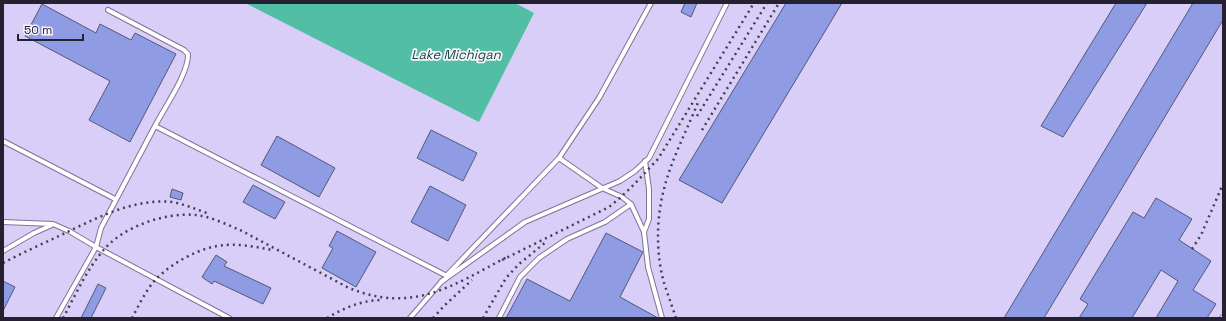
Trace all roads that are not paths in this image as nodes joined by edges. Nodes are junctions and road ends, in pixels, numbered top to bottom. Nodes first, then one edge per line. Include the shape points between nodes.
1 (651, 3) edge
2 (727, 3) edge
3 (108, 10) dead end
4 (155, 126) junction
5 (3, 141) edge
6 (559, 158) junction
7 (646, 161) junction
8 (602, 188) junction
9 (116, 199) junction
10 (631, 204) junction
11 (3, 222) edge
12 (53, 224) junction
13 (644, 232) junction
14 (96, 247) junction
15 (3, 251) edge
16 (447, 276) junction
17 (441, 282) junction
18 (56, 318) edge
19 (229, 318) edge
20 (410, 318) edge
21 (499, 318) edge
22 (662, 318) edge

1 - 6 lane via 599,98
2 - 7 lane
3 - 4 lane via 188,54 183,74
4 - 9 lane
4 - 16 lane
5 - 9 lane
6 - 8 lane
6 - 16 lane
7 - 8 lane via 620,181
7 - 13 lane via 649,219
8 - 10 lane
8 - 17 lane via 524,222
9 - 14 lane via 101,228
10 - 13 lane
10 - 21 lane via 605,222 567,239 539,258 520,277
11 - 12 lane
12 - 14 lane
12 - 15 lane
13 - 22 lane via 648,268
14 - 18 lane
14 - 19 lane
16 - 17 lane
17 - 20 lane

